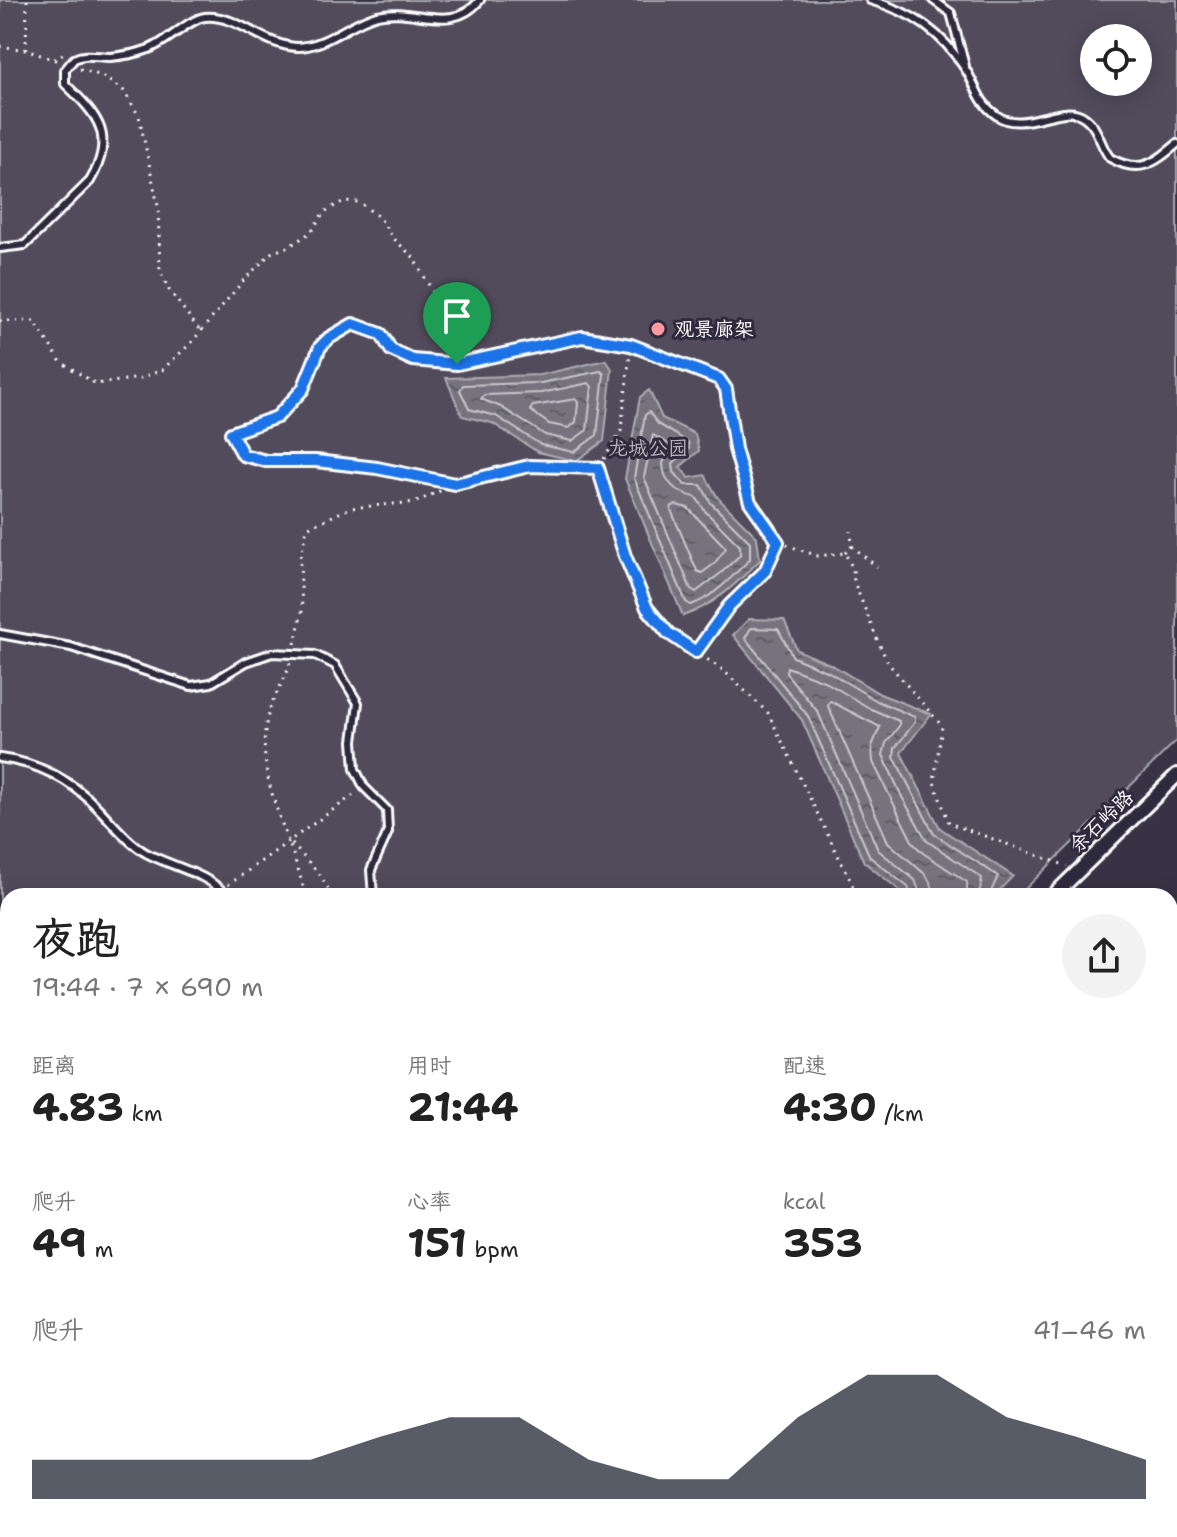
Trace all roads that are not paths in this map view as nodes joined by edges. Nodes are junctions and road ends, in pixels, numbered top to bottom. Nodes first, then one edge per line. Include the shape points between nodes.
1 (480, 0) edge
2 (870, 0) edge
3 (933, 0) edge
4 (966, 70) junction
5 (1177, 144) edge
6 (0, 248) edge
7 (0, 634) edge
8 (0, 758) edge
9 (1177, 775) edge
10 (217, 888) edge
11 (372, 888) edge
12 (1061, 888) edge

1 - 6 lane, bridge via 468,12 446,20 378,15 299,47 272,43 220,18 206,17 147,50 74,59 66,67 65,84 84,101 102,130 97,168 25,245
2 - 4 lane via 928,26
3 - 4 lane via 951,13
4 - 5 lane via 981,101 999,118 1020,122 1080,114 1117,161 1143,167
7 - 11 lane via 71,647 191,686 211,683 272,653 315,655 335,665 358,703 355,769 387,810 388,832 371,870
8 - 10 lane via 55,774 136,846
9 - 12 street, 余石岭路

